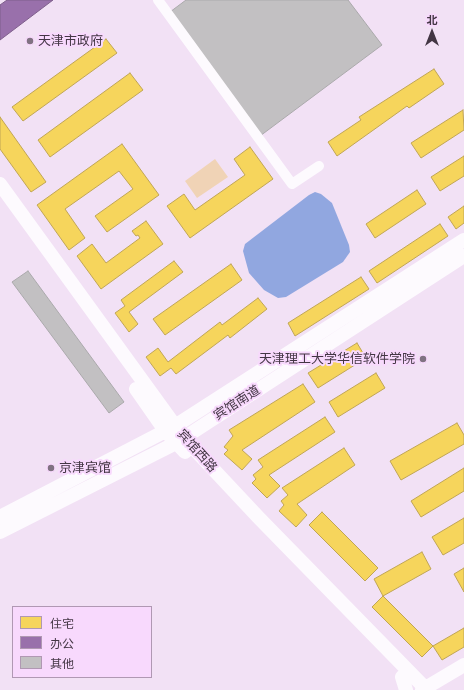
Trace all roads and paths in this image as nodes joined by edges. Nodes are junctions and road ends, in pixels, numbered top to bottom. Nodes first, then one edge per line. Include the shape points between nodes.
1 (158, 0) edge
2 (320, 166) dead end
3 (0, 184) edge
4 (0, 201) edge
5 (464, 240) edge
6 (464, 256) edge
7 (171, 429) junction
8 (180, 440) junction
9 (0, 517) edge
10 (0, 532) edge
11 (464, 665) edge
12 (405, 673) junction
13 (464, 673) edge
14 (406, 690) edge
15 (422, 690) edge

1 - 2 street via 292,184
3 - 7 main road, 宾馆西路
4 - 7 main road, 宾馆西路
5 - 7 main road, 宾馆南道
6 - 8 main road, 宾馆南道
7 - 8 main road, 宾馆西路
7 - 9 main road, 宾馆南道
8 - 10 main road, 宾馆南道
8 - 12 main road, 宾馆西路 via 259,518
11 - 15 main road
12 - 14 main road
12 - 15 main road
13 - 15 main road

